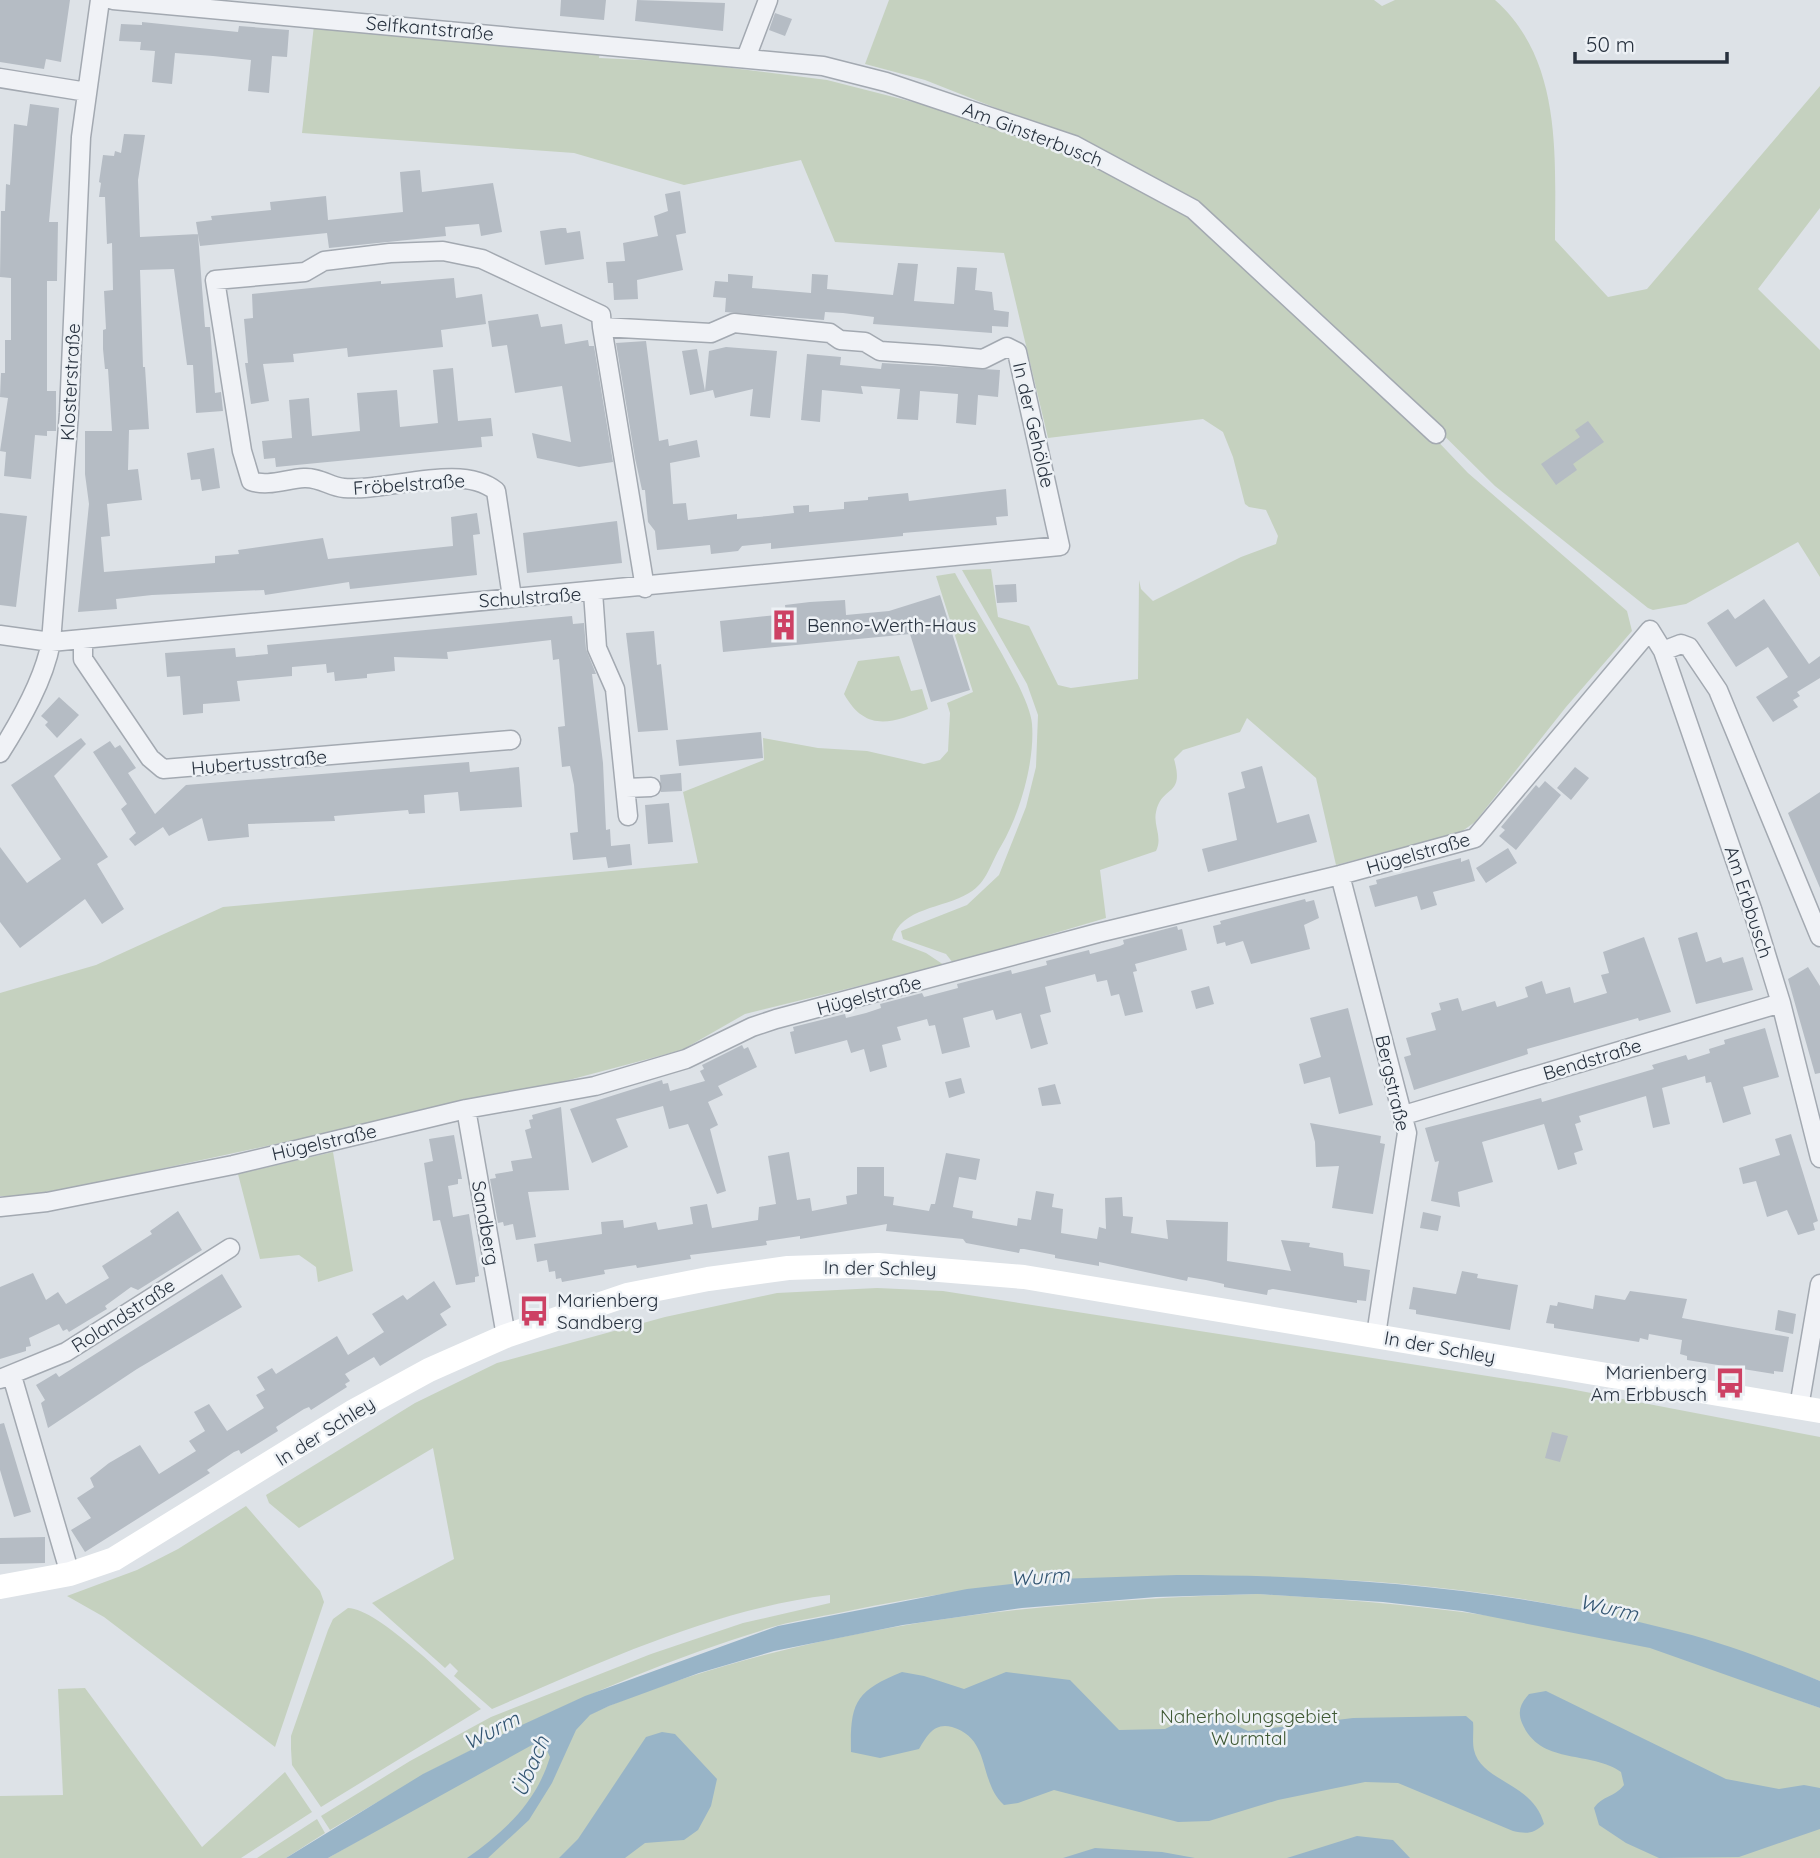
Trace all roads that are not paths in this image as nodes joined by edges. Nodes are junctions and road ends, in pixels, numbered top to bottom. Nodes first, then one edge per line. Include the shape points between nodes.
1 (100, 0) edge
2 (113, 0) edge
3 (768, 0) edge
4 (746, 58) junction
5 (0, 78) edge
6 (87, 92) junction
7 (602, 327) junction
8 (1436, 434) dead end
9 (1060, 546) joint
10 (645, 587) junction
11 (593, 592) junction
12 (512, 597) junction
13 (1650, 630) joint
14 (0, 635) edge
15 (82, 639) junction
16 (51, 642) junction
17 (1663, 651) junction
18 (511, 740) dead end
19 (0, 752) edge
20 (651, 787) dead end
21 (626, 788) junction
22 (628, 816) dead end
23 (1340, 876) junction
24 (1820, 937) edge
25 (1781, 1003) junction
26 (466, 1109) junction
27 (1404, 1115) junction
28 (1820, 1158) edge
29 (0, 1207) edge
30 (230, 1248) dead end
31 (1820, 1284) edge
32 (1377, 1335) junction
33 (506, 1336) junction
34 (6, 1378) edge
35 (1809, 1409) edge
36 (70, 1574) junction
37 (0, 1587) edge

1 - 6 street, Klosterstraße
2 - 4 street, Selfkantstraße
3 - 4 street
4 - 8 street, Am Ginsterbusch via 822,66 886,82 1073,145 1125,170 1193,209
5 - 6 street
6 - 16 street, Klosterstraße
7 - 9 street, In der Gehölde via 711,333 734,323 830,333 880,351 984,359 1013,348 1026,383
7 - 10 street
7 - 12 street, Fröbelstraße via 601,315 482,259 443,251 324,261 305,272 215,280 237,428 251,481 261,485 321,478 343,488 468,479 488,484 496,491
9 - 10 street, Schulstraße
10 - 11 street, Schulstraße
11 - 12 street, Schulstraße
11 - 21 street via 597,648 615,689
12 - 15 street, Schulstraße
13 - 17 street, Am Erbbusch
13 - 23 street, Hügelstraße via 1475,838
14 - 16 street, Schulstraße
15 - 16 street, Schulstraße
15 - 18 street, Hubertusstraße via 83,659 150,758 163,769
16 - 19 street, Klosterstraße via 48,659
17 - 24 street via 1681,644 1689,647 1718,690
17 - 25 street, Am Erbbusch
20 - 21 street
21 - 22 street
23 - 26 street, Hügelstraße via 1098,933 776,1019 686,1059 606,1082
23 - 27 street, Bergstraße
25 - 27 street, Bendstraße
25 - 28 street, Am Erbbusch
26 - 29 street, Hügelstraße via 233,1165
26 - 33 street, Sandberg
27 - 32 street, Bergstraße via 1406,1151
30 - 34 street, Rolandstraße via 66,1352
31 - 35 street
32 - 33 street, In der Schley via 1024,1277 863,1264 788,1268 669,1286
32 - 35 street, In der Schley
33 - 36 street, In der Schley via 367,1404 114,1559
34 - 36 street, Rolandstraße
36 - 37 street, In der Schley

